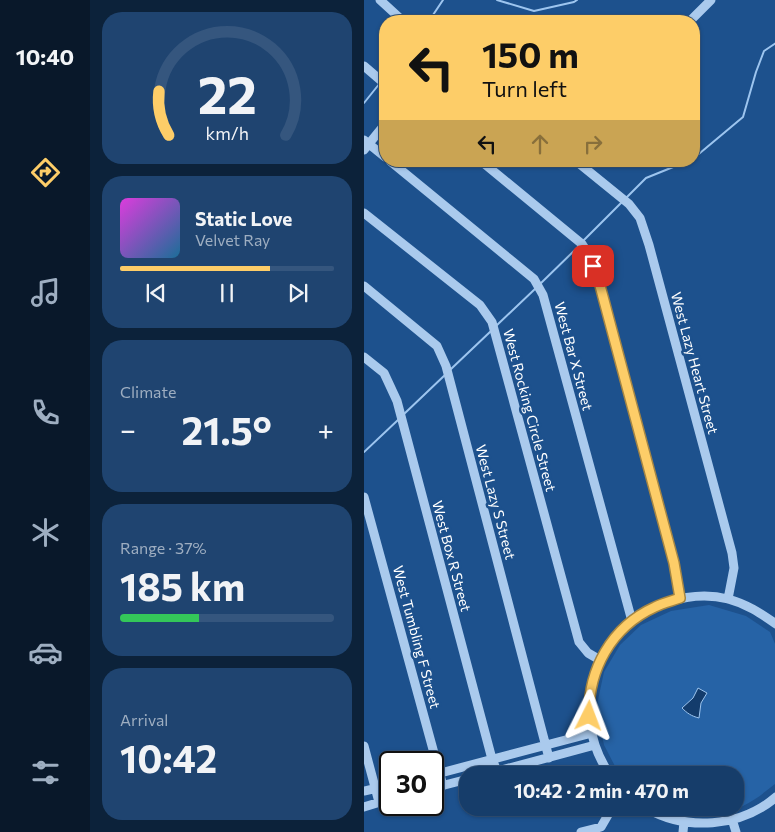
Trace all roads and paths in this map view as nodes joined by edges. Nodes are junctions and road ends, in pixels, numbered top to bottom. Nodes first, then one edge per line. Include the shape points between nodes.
1 (380, 0) edge
2 (712, 0) edge
3 (396, 15) edge
4 (696, 15) edge
5 (364, 66) edge
6 (379, 79) edge
7 (379, 131) edge
8 (366, 145) edge
9 (379, 153) edge
10 (397, 167) edge
11 (488, 167) edge
12 (583, 167) edge
13 (364, 213) edge
14 (364, 286) edge
15 (364, 357) edge
16 (364, 497) edge
17 (680, 598) junction
18 (728, 599) junction
19 (632, 621) junction
20 (775, 624) edge
21 (600, 660) junction
22 (592, 733) junction
23 (546, 744) junction
24 (595, 745) junction
25 (364, 746) edge
26 (430, 751) edge
27 (549, 758) junction
28 (492, 759) junction
29 (494, 766) edge
30 (519, 766) edge
31 (604, 766) edge
32 (444, 772) edge
33 (459, 782) edge
34 (444, 786) edge
35 (379, 787) edge
36 (375, 788) junction
37 (364, 791) edge
38 (775, 797) edge
39 (379, 802) joint
40 (364, 807) edge
41 (608, 816) edge
42 (664, 816) edge
43 (732, 819) junction
44 (684, 822) junction
45 (602, 830) edge
46 (581, 832) edge
47 (683, 832) edge
48 (736, 832) edge

1 - 3 street
2 - 4 street
5 - 6 street
7 - 8 street
8 - 9 street
10 - 19 street, West Bar X Street via 534,279 543,295
11 - 17 street via 582,244 589,255 598,278 664,525
12 - 18 street, West Lazy Heart Street via 629,204 640,218 732,552 734,568
13 - 21 street, West Rocking Circle Street via 480,305 492,322 579,642
14 - 23 street, West Lazy S Street via 437,346 446,366
15 - 28 street, West Box R Street via 384,373 397,401
16 - 26 street, West Tumbling F Street
17 - 18 street
17 - 19 street via 655,607
18 - 20 street via 755,609
19 - 21 street via 619,632
21 - 22 street via 590,692
22 - 23 street
22 - 24 street
23 - 27 street, West Lazy S Street
23 - 28 street
24 - 27 street
24 - 31 street
25 - 36 street
27 - 30 street
28 - 29 street, West Box R Street
28 - 32 street
33 - 34 street
35 - 36 street
36 - 37 street
36 - 39 street
38 - 43 street via 752,812
39 - 40 street
41 - 45 street
42 - 44 street
43 - 44 street
43 - 48 street
44 - 47 street
45 - 46 street

